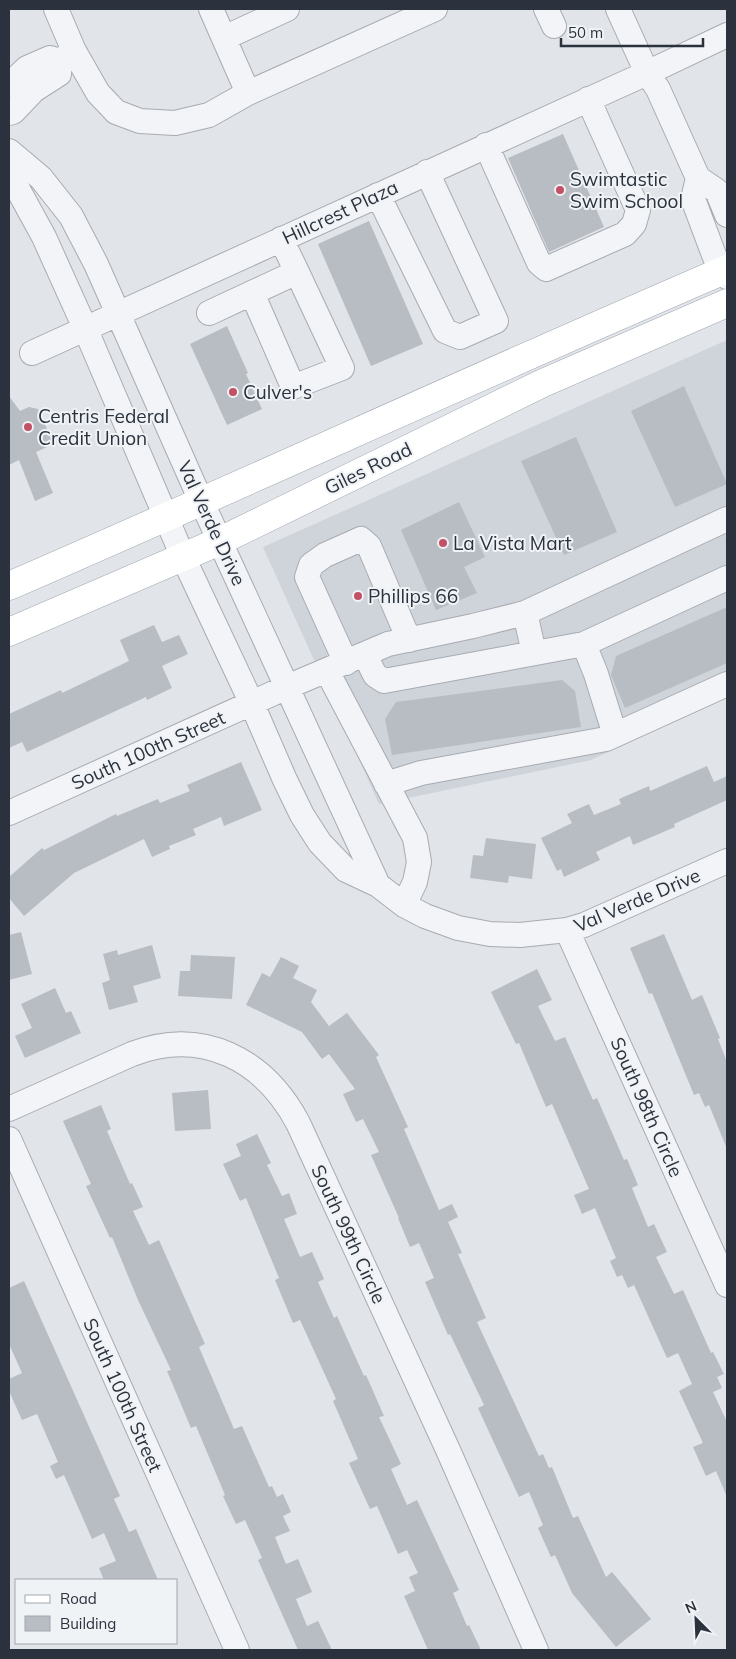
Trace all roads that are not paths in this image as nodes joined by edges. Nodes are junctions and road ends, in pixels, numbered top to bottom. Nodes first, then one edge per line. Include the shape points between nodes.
1 (56, 9) edge
2 (211, 9) edge
3 (287, 9) edge
4 (435, 9) edge
5 (618, 9) edge
6 (397, 17) edge
7 (727, 35) edge
8 (224, 38) junction
9 (67, 56) junction
10 (648, 73) junction
11 (9, 85) edge
12 (248, 92) junction
13 (588, 99) junction
14 (9, 113) edge
15 (486, 145) junction
16 (9, 151) edge
17 (427, 172) junction
18 (9, 174) edge
19 (698, 178) junction
20 (378, 195) junction
21 (727, 215) edge
22 (282, 239) junction
23 (297, 272) junction
24 (725, 272) edge
25 (252, 293) junction
26 (727, 303) edge
27 (209, 312) dead end
28 (118, 313) junction
29 (85, 328) junction
30 (32, 353) dead end
31 (202, 502) junction
32 (166, 518) junction
33 (727, 519) edge
34 (220, 541) junction
35 (182, 557) junction
36 (727, 578) edge
37 (9, 586) edge
38 (525, 613) junction
39 (9, 632) edge
40 (409, 640) junction
41 (584, 644) junction
42 (534, 653) junction
43 (346, 663) junction
44 (727, 684) edge
45 (288, 687) junction
46 (252, 704) junction
47 (615, 735) junction
48 (386, 784) junction
49 (9, 812) edge
50 (727, 861) edge
51 (378, 885) junction
52 (404, 905) junction
53 (568, 930) junction
54 (9, 1109) edge
55 (9, 1139) edge
56 (727, 1284) edge
57 (237, 1650) edge
58 (536, 1650) edge

1 - 9 street
2 - 8 street
3 - 8 street
4 - 6 street
5 - 10 street
6 - 12 street
7 - 10 street, Hillcrest Plaza
8 - 12 street
9 - 11 street via 50,58 27,68
9 - 12 street via 116,112 140,120 175,123 209,115
9 - 14 street via 59,74 34,90
10 - 13 street, Hillcrest Plaza
10 - 19 street
13 - 15 street, Hillcrest Plaza
13 - 15 street via 638,210 634,224 625,234 546,269 539,263
15 - 17 street, Hillcrest Plaza
16 - 28 street, Val Verde Drive via 41,178 71,216
17 - 20 street, Hillcrest Plaza
17 - 20 street via 496,321 460,337 445,331
18 - 29 street, Val Verde Drive via 44,237
19 - 21 street via 717,191
19 - 24 street via 693,199
20 - 22 street, Hillcrest Plaza
22 - 23 street
22 - 28 street, Hillcrest Plaza
23 - 25 street
23 - 25 street via 342,368 292,387
24 - 31 main road, Giles Road via 510,363
25 - 27 street
26 - 34 main road, Giles Road via 543,383
28 - 29 street, Hillcrest Plaza
28 - 31 street, Val Verde Drive
29 - 30 street, Hillcrest Plaza
29 - 32 street, Val Verde Drive
31 - 32 main road, Giles Road
31 - 34 street, Val Verde Drive
32 - 35 street, Val Verde Drive
32 - 37 main road, Giles Road
33 - 38 street, South 100th Street
34 - 35 main road, Giles Road
34 - 45 street, Val Verde Drive
35 - 39 main road, Giles Road
35 - 46 street, Val Verde Drive
36 - 41 street
38 - 40 street, South 100th Street
38 - 42 street
40 - 43 street, South 100th Street via 388,644
40 - 43 street via 369,546 361,539 325,555 311,565 307,577
41 - 42 street
41 - 47 street
42 - 43 street via 384,681
43 - 45 street, South 100th Street
43 - 48 street
44 - 47 street
45 - 46 street, South 100th Street
45 - 51 street, Val Verde Drive
46 - 49 street, South 100th Street
46 - 51 street, Val Verde Drive via 302,816 320,842 346,870
47 - 48 street via 421,773
48 - 52 street via 415,838 419,862 415,882
50 - 53 street, Val Verde Drive via 600,919
51 - 52 street, Val Verde Drive
52 - 53 street, Val Verde Drive via 442,923 475,932 520,935
53 - 56 street, South 98th Circle
54 - 58 street, South 99th Circle via 132,1054 166,1045 202,1046 225,1053 272,1084 298,1122
55 - 57 street, South 100th Street

